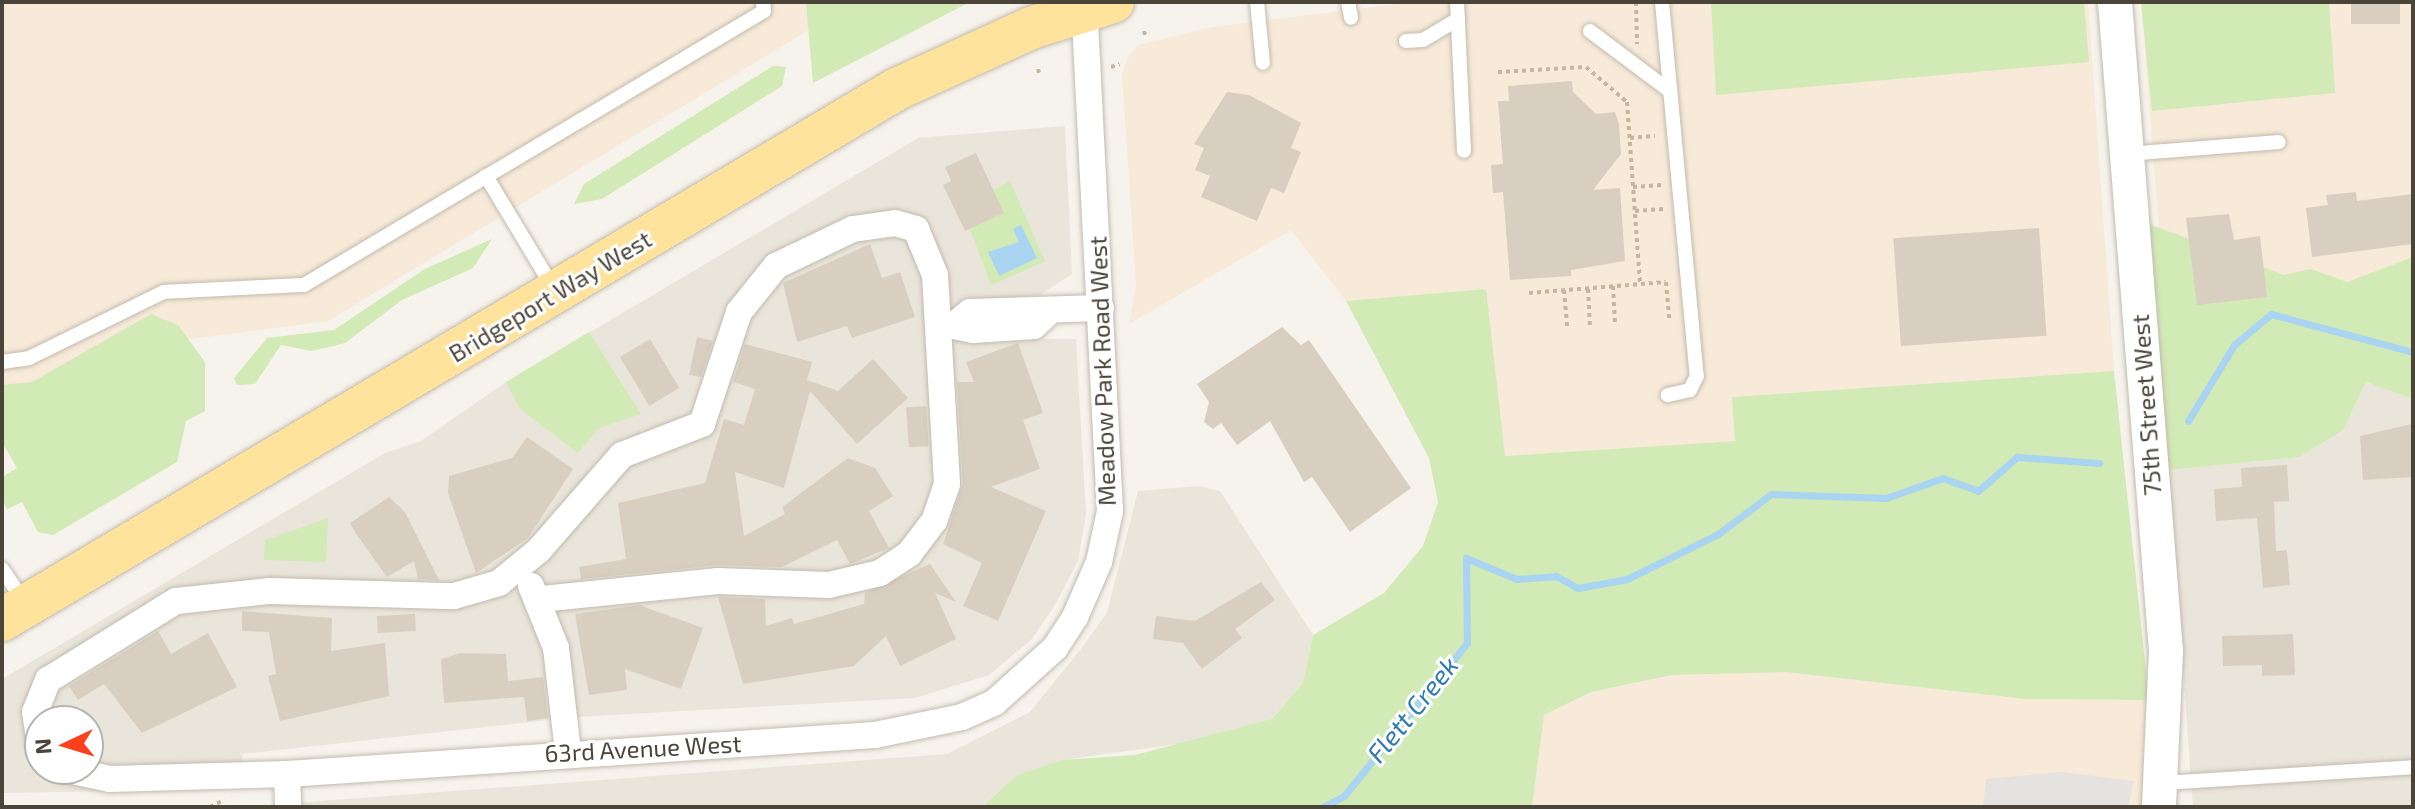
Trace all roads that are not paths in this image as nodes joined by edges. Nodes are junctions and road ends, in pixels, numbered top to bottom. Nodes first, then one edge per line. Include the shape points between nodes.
1 (763, 2) edge
2 (1257, 2) edge
3 (1348, 2) edge
4 (1457, 2) edge
5 (1662, 2) edge
6 (2115, 2) edge
7 (1094, 5) edge
8 (1351, 18) dead end
9 (1458, 19) junction
10 (1590, 31) dead end
11 (1406, 41) dead end
12 (1263, 63) dead end
13 (1670, 91) junction
14 (2279, 142) dead end
15 (1464, 151) dead end
16 (2127, 154) junction
17 (486, 176) junction
18 (556, 292) junction
19 (1101, 308) junction
20 (949, 323) junction
21 (2, 362) edge
22 (1668, 395) dead end
23 (2, 569) edge
24 (517, 572) junction
25 (540, 599) junction
26 (14, 613) edge
27 (995, 702) joint
28 (39, 705) edge
29 (568, 752) junction
30 (2413, 767) edge
31 (287, 774) junction
32 (104, 778) edge
33 (2160, 795) edge
34 (288, 807) edge

1 - 17 lane via 764,11
2 - 12 lane
3 - 8 lane
4 - 9 lane
5 - 13 lane
6 - 16 street, 75th Street West
7 - 18 main road, Bridgeport Way West via 897,89
7 - 19 street, Meadow Park Road West
9 - 11 lane via 1423,40
9 - 15 lane
10 - 13 lane
13 - 22 lane via 1697,376 1690,390
14 - 16 lane
16 - 33 street, 75th Street West via 2166,636
17 - 18 lane
17 - 21 lane via 304,285 164,292 29,358
18 - 26 main road, Bridgeport Way West
19 - 20 street via 970,312
19 - 27 street, Meadow Park Road West via 1111,481 1099,562 1055,648
20 - 24 street via 927,244 916,229 895,223 845,232 788,257 754,288 734,327 702,424 612,463
20 - 25 street via 946,491 919,542 890,569 829,585 718,581
23 - 26 lane
24 - 25 street
24 - 28 street via 454,596 270,591 186,598 59,669 40,692
25 - 29 street via 556,648
27 - 29 street, 63rd Avenue West via 949,721 875,735
29 - 31 street, 63rd Avenue West
30 - 33 lane
31 - 32 street, 63rd Avenue West
31 - 34 street

